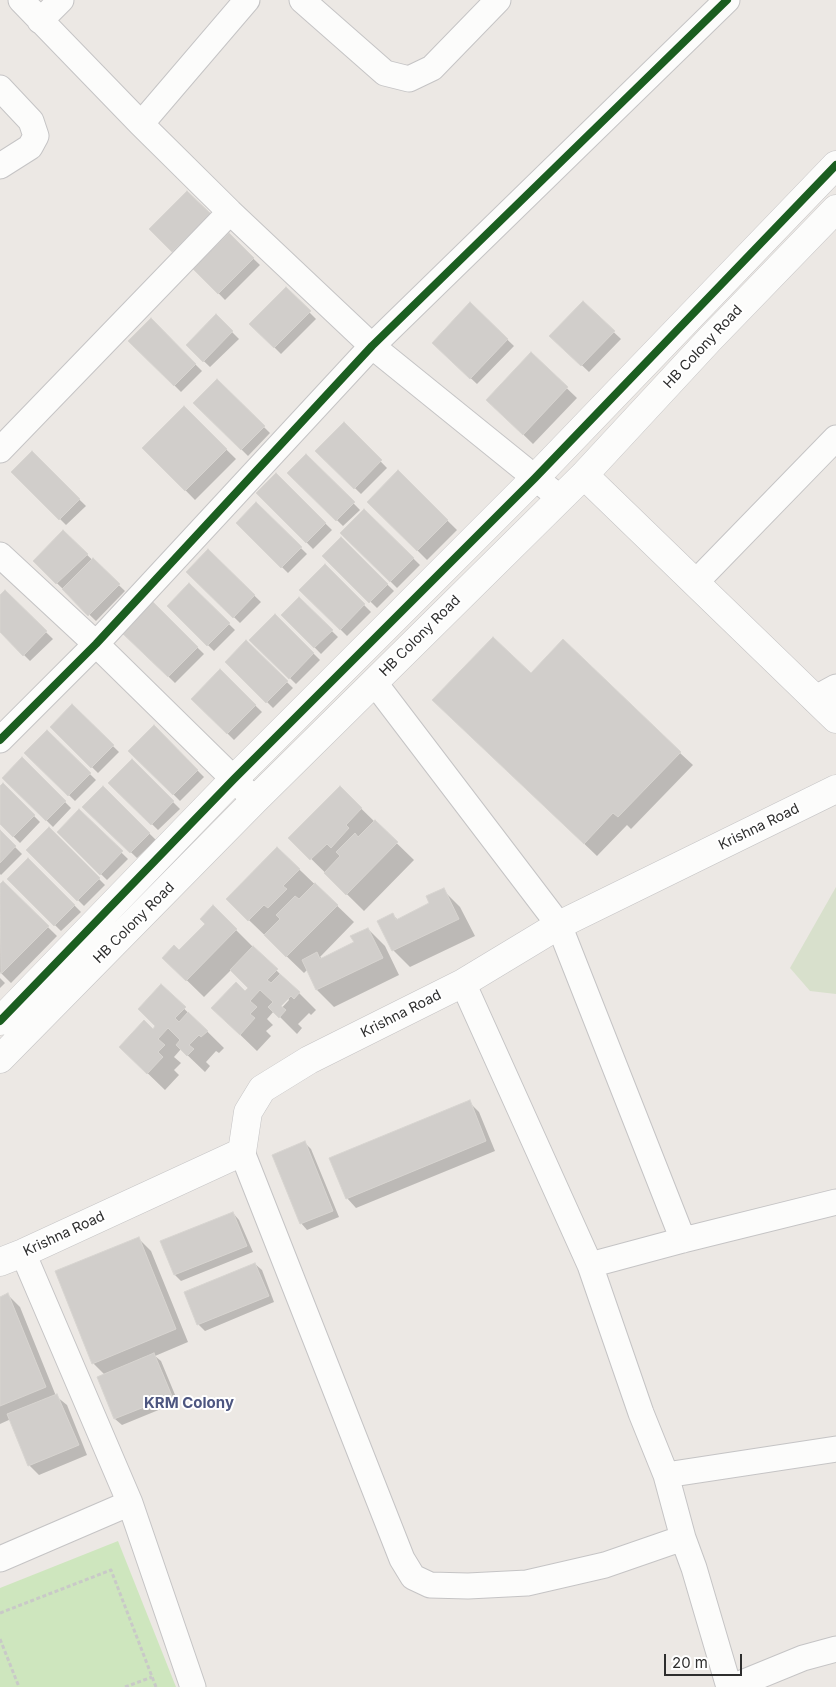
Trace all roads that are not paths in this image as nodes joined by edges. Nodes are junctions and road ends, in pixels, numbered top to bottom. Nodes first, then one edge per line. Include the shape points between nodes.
1 (21, 0) edge
2 (61, 0) edge
3 (247, 0) edge
4 (302, 0) edge
5 (498, 0) edge
6 (727, 0) edge
7 (40, 21) junction
8 (0, 88) edge
9 (141, 124) junction
10 (836, 165) edge
11 (0, 166) edge
12 (230, 212) junction
13 (835, 214) edge
14 (372, 346) junction
15 (836, 438) edge
16 (0, 450) edge
17 (584, 475) junction
18 (535, 478) junction
19 (560, 498) junction
20 (0, 555) edge
21 (695, 583) junction
22 (96, 644) junction
23 (374, 682) junction
24 (825, 692) edge
25 (836, 719) edge
26 (0, 740) edge
27 (234, 779) junction
28 (836, 789) edge
29 (256, 800) junction
30 (559, 925) junction
31 (463, 984) junction
32 (0, 1021) edge
33 (0, 1059) edge
34 (242, 1152) junction
35 (836, 1202) edge
36 (683, 1240) junction
37 (11, 1258) edge
38 (590, 1265) junction
39 (836, 1449) edge
40 (666, 1475) junction
41 (130, 1503) junction
42 (683, 1538) junction
43 (0, 1559) edge
44 (836, 1648) edge
45 (193, 1687) edge
46 (731, 1687) edge

1 - 7 street
2 - 7 street
3 - 9 street
4 - 5 street via 385,74 409,79 432,68
6 - 14 street
7 - 9 street
8 - 11 street via 31,121 36,136 30,148
9 - 12 street
10 - 18 street
12 - 14 street
12 - 16 street
13 - 17 street, HB Colony Road via 710,339
14 - 18 street
14 - 22 street
15 - 21 street
17 - 19 street, HB Colony Road
17 - 21 street
18 - 19 street
18 - 27 street
19 - 23 street, HB Colony Road
20 - 22 street
21 - 24 street
22 - 26 street
22 - 27 street
23 - 29 street, HB Colony Road
23 - 30 street
24 - 25 street
27 - 29 street
27 - 32 street
28 - 30 street, Krishna Road
29 - 33 street, HB Colony Road
30 - 31 street, Krishna Road
30 - 36 street
31 - 34 street, Krishna Road via 309,1060 262,1089 248,1112
31 - 38 street
34 - 37 street, Krishna Road
34 - 42 street via 398,1550 413,1577 430,1585 527,1583 605,1565
35 - 36 street
36 - 38 street
37 - 41 street
38 - 40 street
39 - 40 street
40 - 42 street
41 - 43 street
41 - 45 street
42 - 46 street
44 - 46 street

